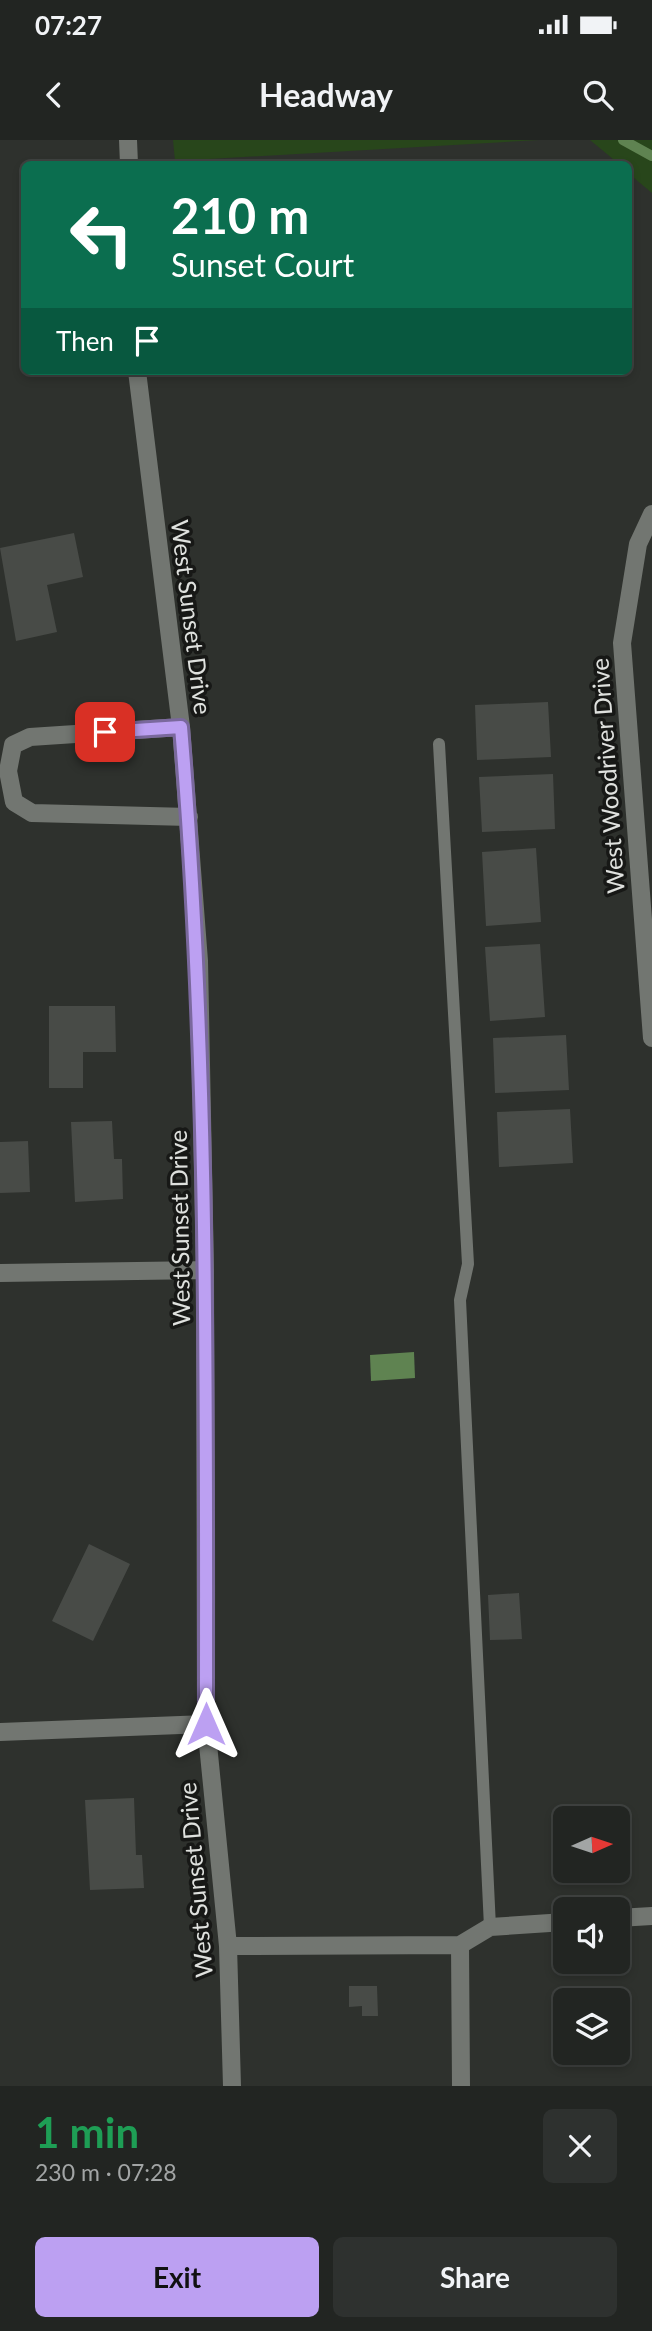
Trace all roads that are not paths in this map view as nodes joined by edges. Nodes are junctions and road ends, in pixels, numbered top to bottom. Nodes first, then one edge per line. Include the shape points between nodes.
1 (128, 140) edge
2 (129, 161) edge
3 (137, 375) edge
4 (652, 514) edge
5 (181, 727) junction
6 (439, 744) dead end
7 (189, 817) junction
8 (652, 1038) edge
9 (205, 1270) junction
10 (0, 1273) edge
11 (206, 1724) junction
12 (0, 1732) edge
13 (652, 1916) edge
14 (630, 1917) edge
15 (553, 1923) edge
16 (491, 1927) junction
17 (460, 1945) junction
18 (228, 1946) junction
19 (232, 2086) edge
20 (461, 2086) edge

1 - 2 street
3 - 5 street, West Sunset Drive
4 - 8 street, West Woodriver Drive via 638,544 622,643
5 - 7 street, West Sunset Drive
5 - 7 street via 30,737 13,746 8,771 14,802 32,813
6 - 16 lane via 468,1264 460,1300
7 - 9 street, West Sunset Drive via 199,961
9 - 10 street
9 - 11 street, West Sunset Drive
11 - 12 street
11 - 18 street, West Sunset Drive
13 - 14 street
15 - 16 street
16 - 17 street
17 - 18 street
17 - 20 street
18 - 19 street, West Sunset Drive

